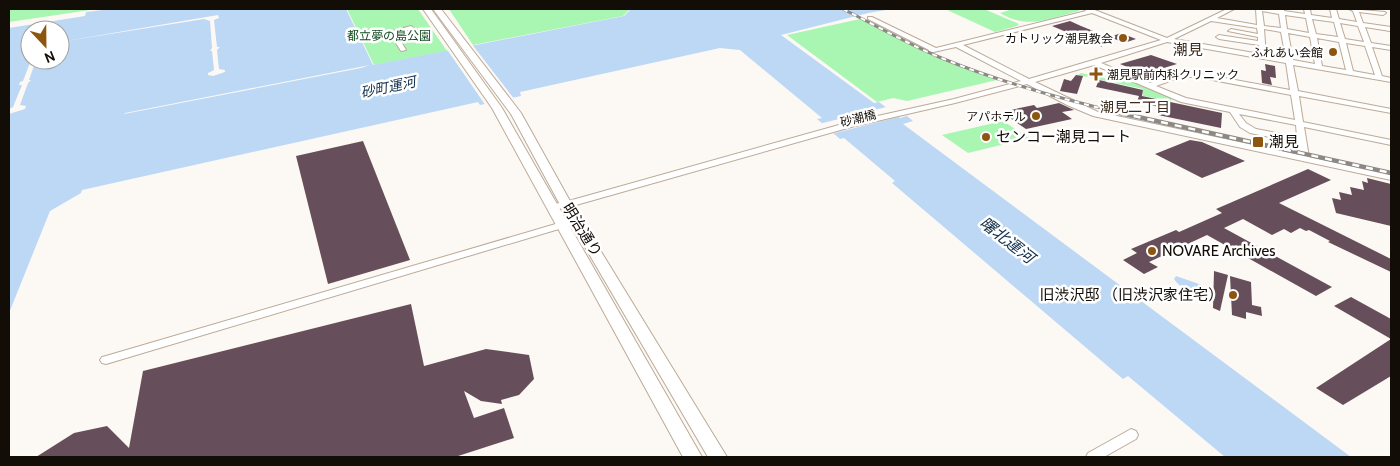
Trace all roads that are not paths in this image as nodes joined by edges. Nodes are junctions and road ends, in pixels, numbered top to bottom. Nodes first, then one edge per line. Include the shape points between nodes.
1 (427, 9) edge
2 (437, 9) edge
3 (1217, 9) edge
4 (1231, 9) edge
5 (1260, 9) edge
6 (1307, 9) edge
7 (1333, 9) edge
8 (1354, 9) edge
9 (1089, 10) edge
10 (1281, 10) edge
11 (1383, 11) edge
12 (1309, 16) junction
13 (870, 18) dead end
14 (1211, 19) junction
15 (1336, 21) junction
16 (1242, 24) junction
17 (1361, 25) junction
18 (1260, 27) junction
19 (411, 28) dead end
20 (1391, 30) edge
21 (1230, 31) junction
22 (1284, 31) junction
23 (1261, 36) junction
24 (1313, 36) junction
25 (1160, 37) junction
26 (1219, 37) junction
27 (1169, 39) junction
28 (1341, 41) junction
29 (456, 42) junction
30 (1262, 44) junction
31 (1368, 45) junction
32 (957, 46) junction
33 (1219, 47) junction
34 (1391, 48) edge
35 (403, 50) dead end
36 (936, 51) junction
37 (928, 53) dead end
38 (1263, 55) junction
39 (1289, 61) junction
40 (1094, 62) junction
41 (1320, 64) junction
42 (1350, 70) junction
43 (1379, 75) junction
44 (1391, 78) edge
45 (1024, 80) junction
46 (1148, 86) junction
47 (1295, 93) junction
48 (1233, 110) junction
49 (1391, 110) edge
50 (1300, 124) junction
51 (1303, 141) junction
52 (1391, 142) edge
53 (1305, 159) junction
54 (1391, 178) edge
55 (561, 204) junction
56 (569, 223) junction
57 (106, 360) dead end
58 (1130, 435) dead end
59 (693, 457) edge
60 (718, 457) edge
61 (1093, 457) edge

1 - 29 main road, 明治通り
2 - 29 main road, 明治通り
3 - 25 street
4 - 14 street
5 - 10 street
5 - 18 street
6 - 12 street
7 - 15 street
8 - 11 street
8 - 17 street
9 - 25 street
9 - 32 street
10 - 12 street
10 - 22 street
11 - 20 street
12 - 15 street
12 - 24 street
13 - 36 street
14 - 16 street
14 - 27 street
15 - 17 street
15 - 28 street
16 - 18 street
16 - 21 street
17 - 20 street
17 - 31 street
18 - 22 street
18 - 23 street
19 - 35 street via 392,32
21 - 23 street
21 - 26 street
22 - 24 street
22 - 39 street
23 - 30 street
24 - 28 street
24 - 41 street
25 - 27 street
25 - 45 street
26 - 30 street
26 - 33 street
27 - 33 street
27 - 39 street
27 - 40 street
28 - 31 street
28 - 42 street
29 - 55 main road, 明治通り
29 - 55 main road, 明治通り via 516,113
30 - 38 street
31 - 34 street
31 - 43 street
32 - 36 street
32 - 45 street
33 - 38 street
36 - 37 street
38 - 39 street
39 - 41 street
39 - 44 street
39 - 47 street
40 - 45 street
40 - 46 street
41 - 42 street
42 - 43 street
43 - 44 street
45 - 53 street via 1103,116
45 - 55 street, 砂潮橋 via 820,130
46 - 47 street via 1190,74
46 - 48 street via 1179,99
47 - 49 street
47 - 50 street
48 - 50 street
48 - 51 street via 1243,125 1253,132
50 - 51 street
50 - 52 street
51 - 53 street
53 - 54 street
55 - 56 main road, 明治通り
56 - 57 street
56 - 59 main road, 明治通り
56 - 60 main road, 明治通り
58 - 61 street

